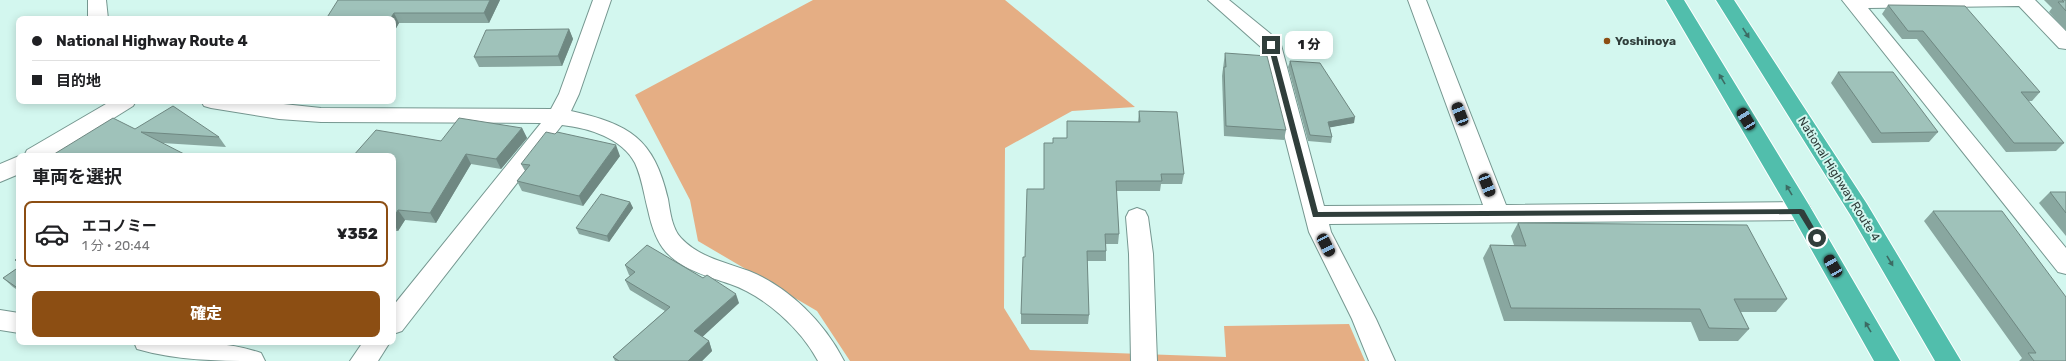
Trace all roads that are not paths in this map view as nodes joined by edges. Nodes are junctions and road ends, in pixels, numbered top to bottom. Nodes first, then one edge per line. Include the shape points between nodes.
1 (97, 0) edge
2 (602, 0) edge
3 (1217, 0) edge
4 (1417, 0) edge
5 (1675, 0) edge
6 (1725, 0) edge
7 (2024, 0) edge
8 (1852, 1) edge
9 (98, 16) edge
10 (2066, 43) edge
11 (121, 104) edge
12 (229, 104) edge
13 (557, 117) junction
14 (41, 153) edge
15 (16, 166) edge
16 (0, 174) edge
17 (1801, 211) junction
18 (1498, 214) junction
19 (1315, 215) junction
20 (1137, 217) dead end
21 (2066, 266) edge
22 (0, 320) edge
23 (396, 320) edge
24 (16, 323) edge
25 (163, 345) edge
26 (376, 345) edge
27 (252, 361) edge
28 (363, 361) edge
29 (831, 361) edge
30 (1144, 361) edge
31 (1382, 361) edge
32 (1887, 361) edge
33 (1948, 361) edge

1 - 9 street
2 - 13 street via 569,94
3 - 19 street via 1271,45
4 - 18 street
17 -> 5 highway
6 -> 33 highway, National Highway Route 4 via 1859,210
7 - 8 street
7 - 10 street
8 - 21 street
11 - 14 street
12 - 13 street via 320,115
13 - 23 street
13 - 29 street via 600,126 630,142 642,156 653,177 663,221 672,243 696,262 747,280 782,303 805,325 828,353
15 - 16 street
17 - 18 street
32 -> 17 highway
18 - 19 street
19 - 31 street via 1320,232
20 - 30 street via 1141,254
22 - 24 street
25 - 27 street
26 - 28 street

